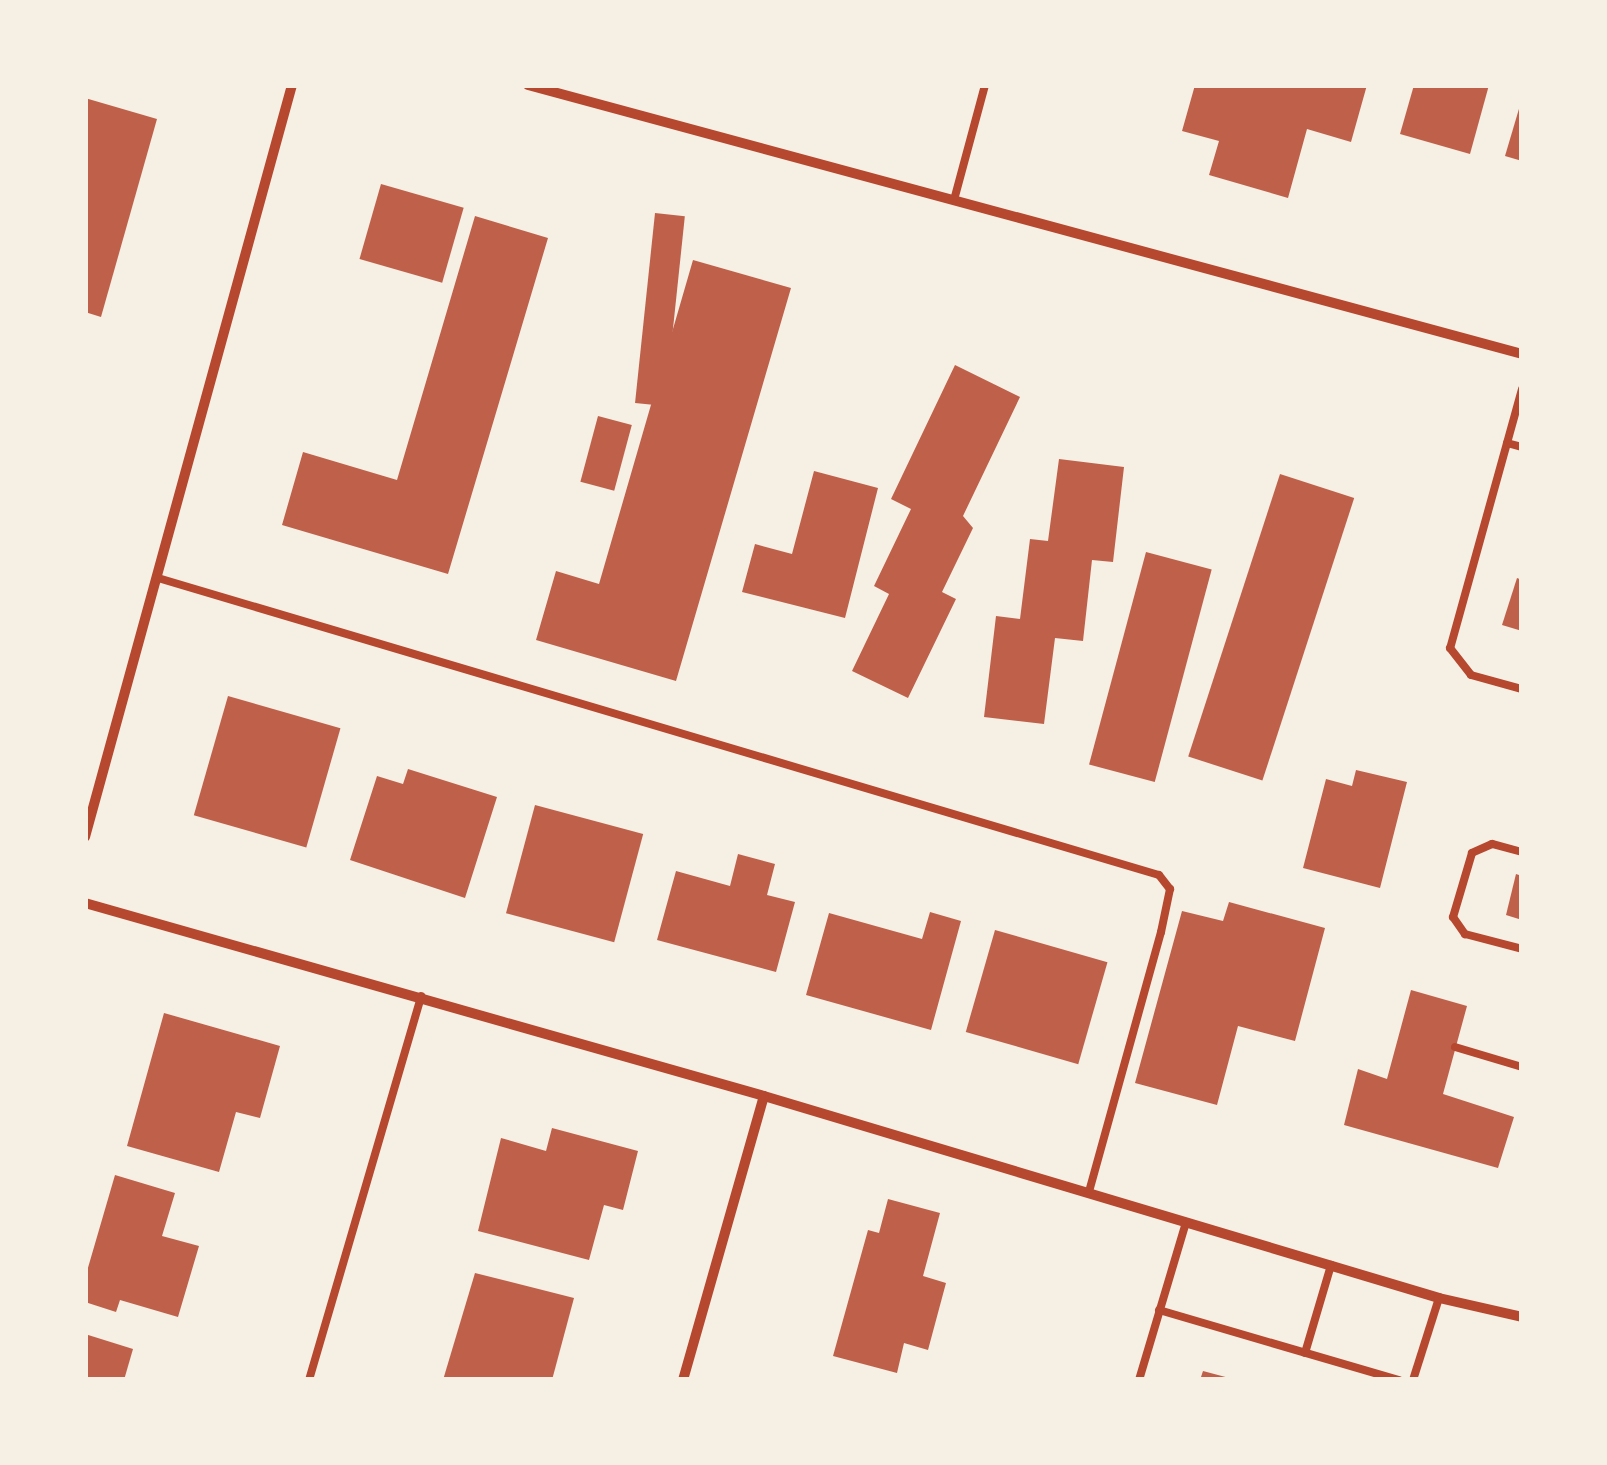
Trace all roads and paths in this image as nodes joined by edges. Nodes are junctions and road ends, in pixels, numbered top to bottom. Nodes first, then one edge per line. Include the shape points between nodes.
1 (292, 85) edge
2 (528, 85) edge
3 (985, 85) edge
4 (954, 200) junction
5 (1522, 354) edge
6 (1522, 389) edge
7 (1507, 443) junction
8 (1522, 447) edge
9 (158, 578) junction
10 (1522, 689) edge
11 (85, 837) edge
12 (1522, 852) edge
13 (85, 903) edge
14 (1522, 949) edge
15 (421, 996) junction
16 (1456, 1047) dead end
17 (1522, 1067) edge
18 (764, 1096) junction
19 (1089, 1191) junction
20 (1186, 1222) junction
21 (1332, 1264) junction
22 (1439, 1298) junction
23 (1159, 1310) junction
24 (1522, 1317) edge
25 (1305, 1353) junction
26 (310, 1380) edge
27 (682, 1380) edge
28 (1140, 1380) edge
29 (1399, 1380) edge
30 (1413, 1380) edge

1 - 9 street
2 - 4 street
3 - 4 lane
4 - 5 street
6 - 7 lane
7 - 8 lane
7 - 10 lane via 1450,648 1470,675
9 - 11 street
9 - 19 lane via 1159,874 1170,889 1162,932
12 - 14 lane via 1492,844 1472,853 1453,916 1464,934
13 - 15 street
15 - 18 street
15 - 26 lane
16 - 17 lane
18 - 19 street
18 - 27 street
19 - 20 street
20 - 21 street
20 - 23 lane
21 - 22 street
21 - 25 lane
22 - 24 street
22 - 30 lane
23 - 25 lane
23 - 28 lane
25 - 29 lane

